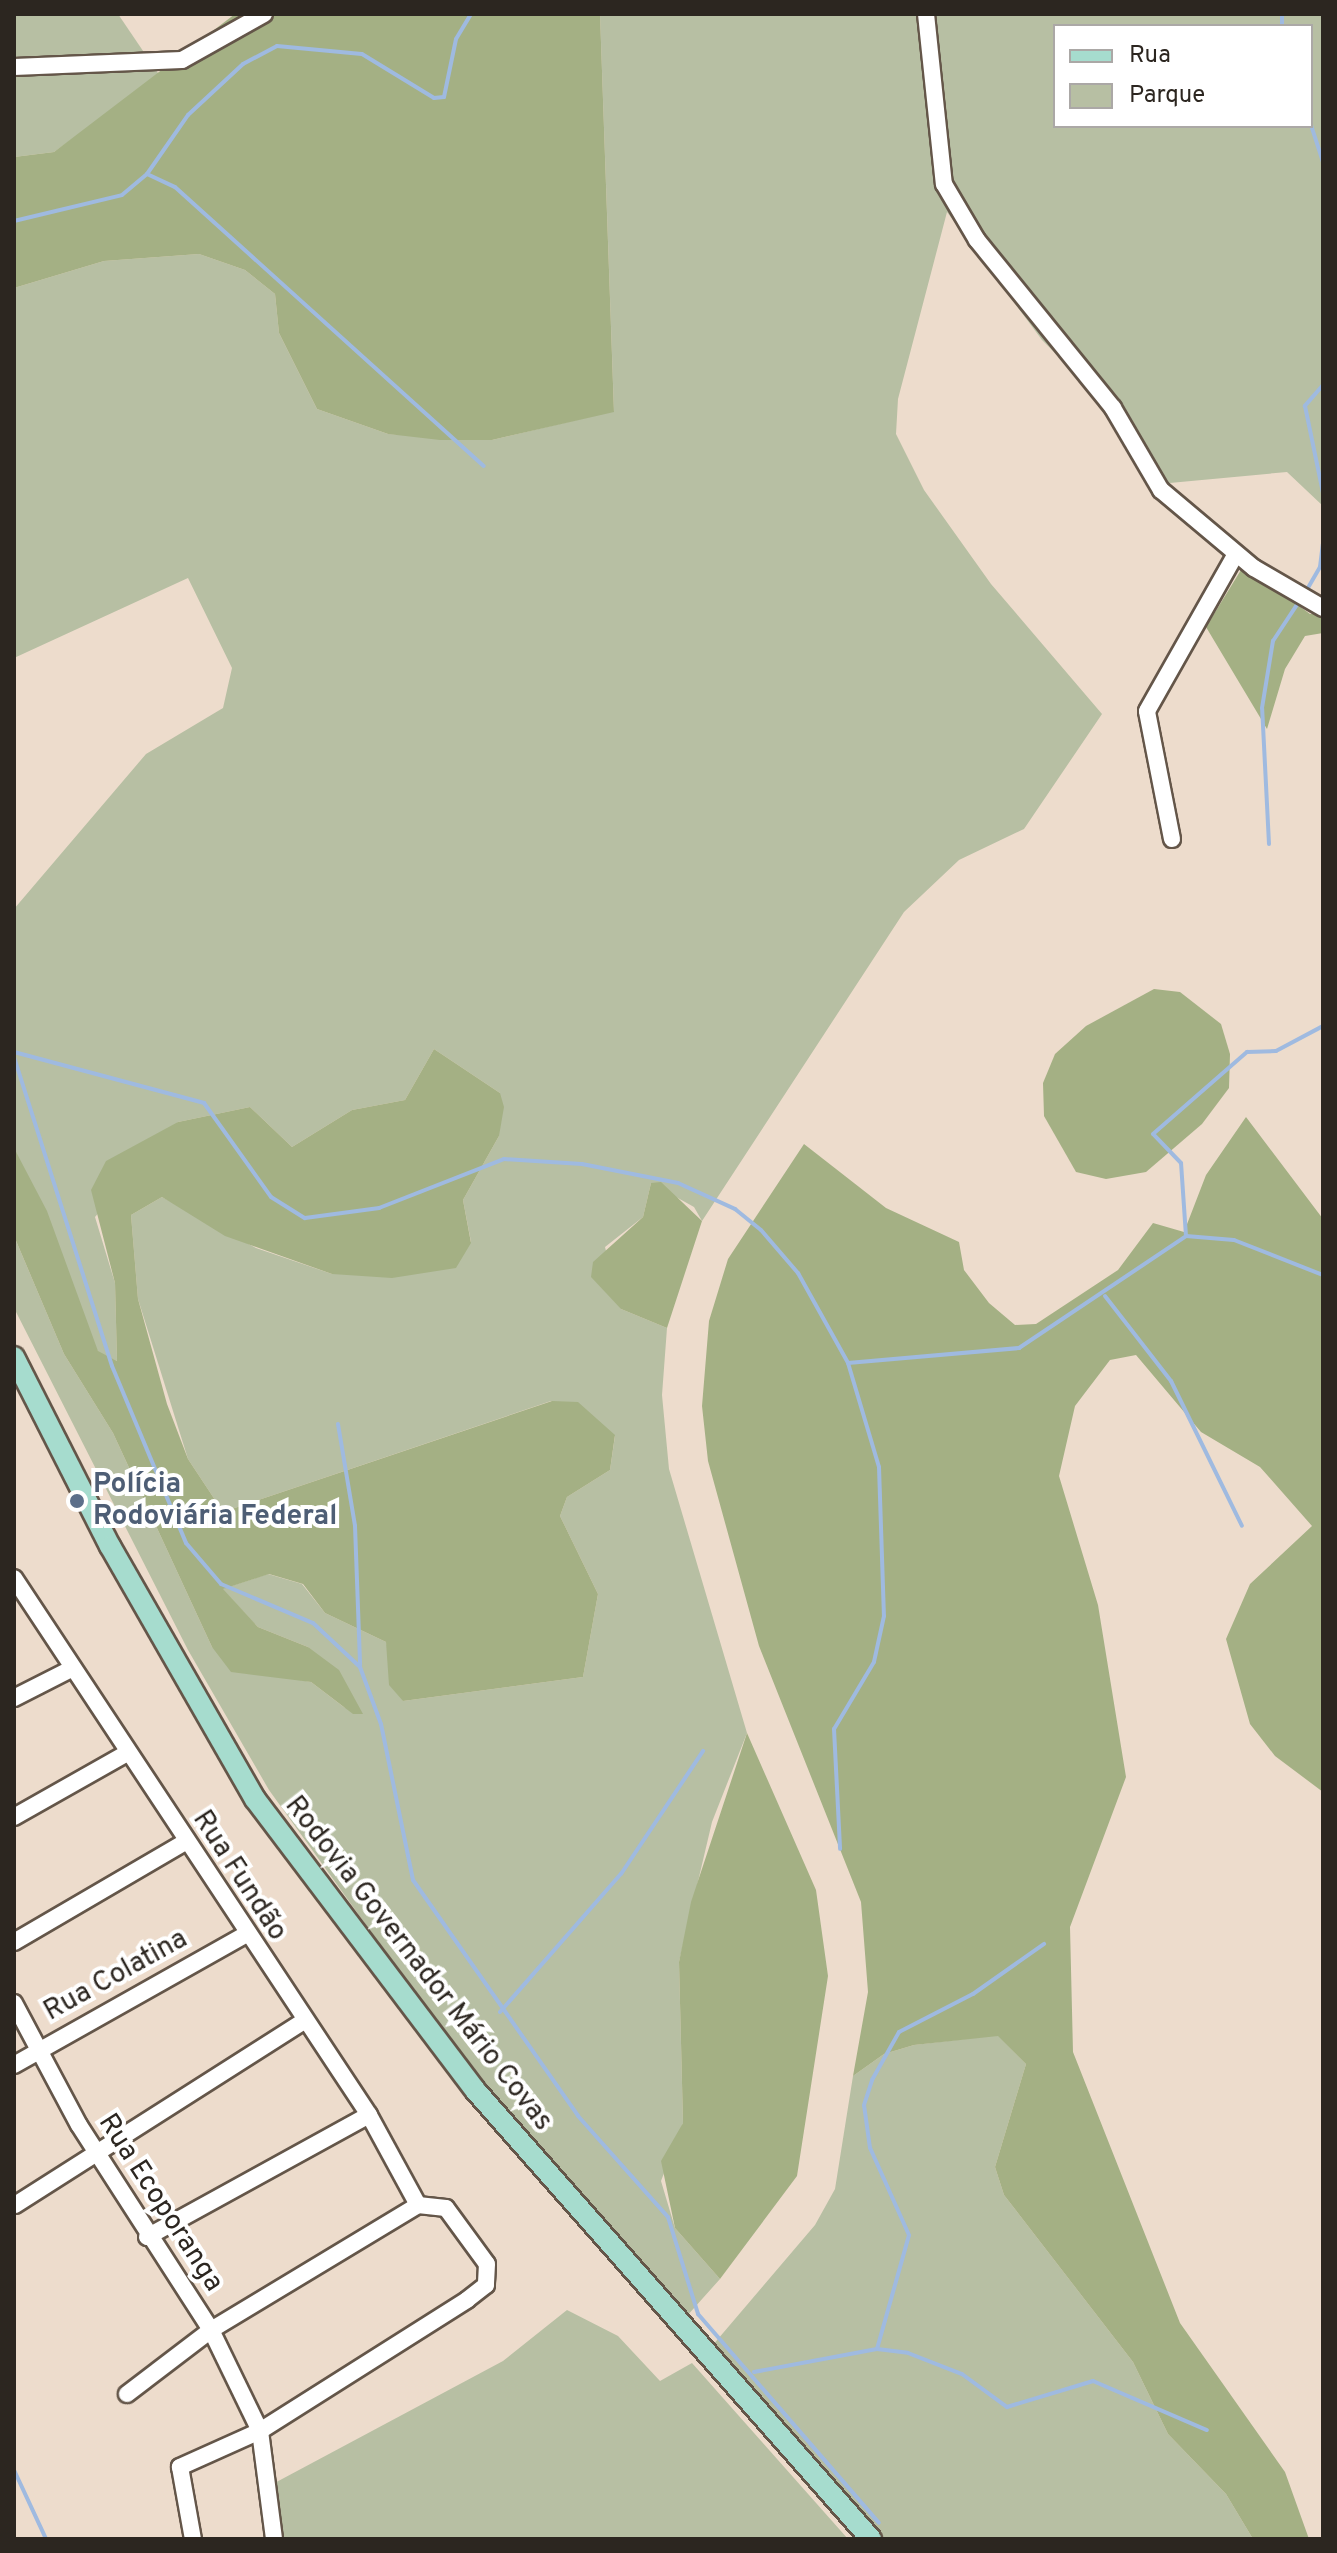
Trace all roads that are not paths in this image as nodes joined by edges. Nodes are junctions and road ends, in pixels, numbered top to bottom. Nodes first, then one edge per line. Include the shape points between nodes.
1 (264, 14) edge
2 (926, 14) edge
3 (14, 67) edge
4 (1236, 554) junction
5 (1323, 608) edge
6 (1172, 839) dead end
7 (14, 1357) edge
8 (14, 1578) edge
9 (73, 1668) junction
10 (14, 1698) edge
11 (127, 1753) junction
12 (14, 1817) edge
13 (185, 1842) junction
14 (245, 1935) junction
15 (14, 1942) edge
16 (14, 2003) edge
17 (305, 2020) junction
18 (38, 2048) junction
19 (14, 2065) edge
20 (369, 2115) junction
21 (94, 2149) junction
22 (421, 2204) junction
23 (15, 2205) edge
24 (147, 2237) junction
25 (211, 2330) junction
26 (127, 2394) dead end
27 (260, 2431) junction
28 (193, 2539) edge
29 (274, 2539) edge
30 (871, 2539) edge

1 - 3 street via 182,60
2 - 4 street via 951,202 1113,408 1161,490
4 - 5 street
4 - 6 street via 1147,711
7 - 30 main road, Rodovia Governador Mário Covas via 110,1546 255,1799 475,2090
8 - 9 street, Rua Fundão
9 - 10 street
9 - 11 street, Rua Fundão
11 - 12 street
11 - 13 street, Rua Fundão
13 - 14 street, Rua Fundão
13 - 15 street
14 - 17 street, Rua Fundão
14 - 18 street, Rua Colatina
16 - 18 street, Rua Ecoporanga
17 - 20 street, Rua Fundão
17 - 21 street
18 - 19 street, Rua Colatina
18 - 21 street, Rua Ecoporanga
20 - 22 street, Rua Fundão
20 - 24 street
21 - 23 street
21 - 24 street, Rua Ecoporanga
22 - 25 street
22 - 27 street via 446,2208 487,2264 486,2285
24 - 25 street, Rua Ecoporanga
25 - 26 street
25 - 27 street, Rua Ecoporanga
27 - 28 street via 180,2467
27 - 29 street, Rua Ecoporanga

